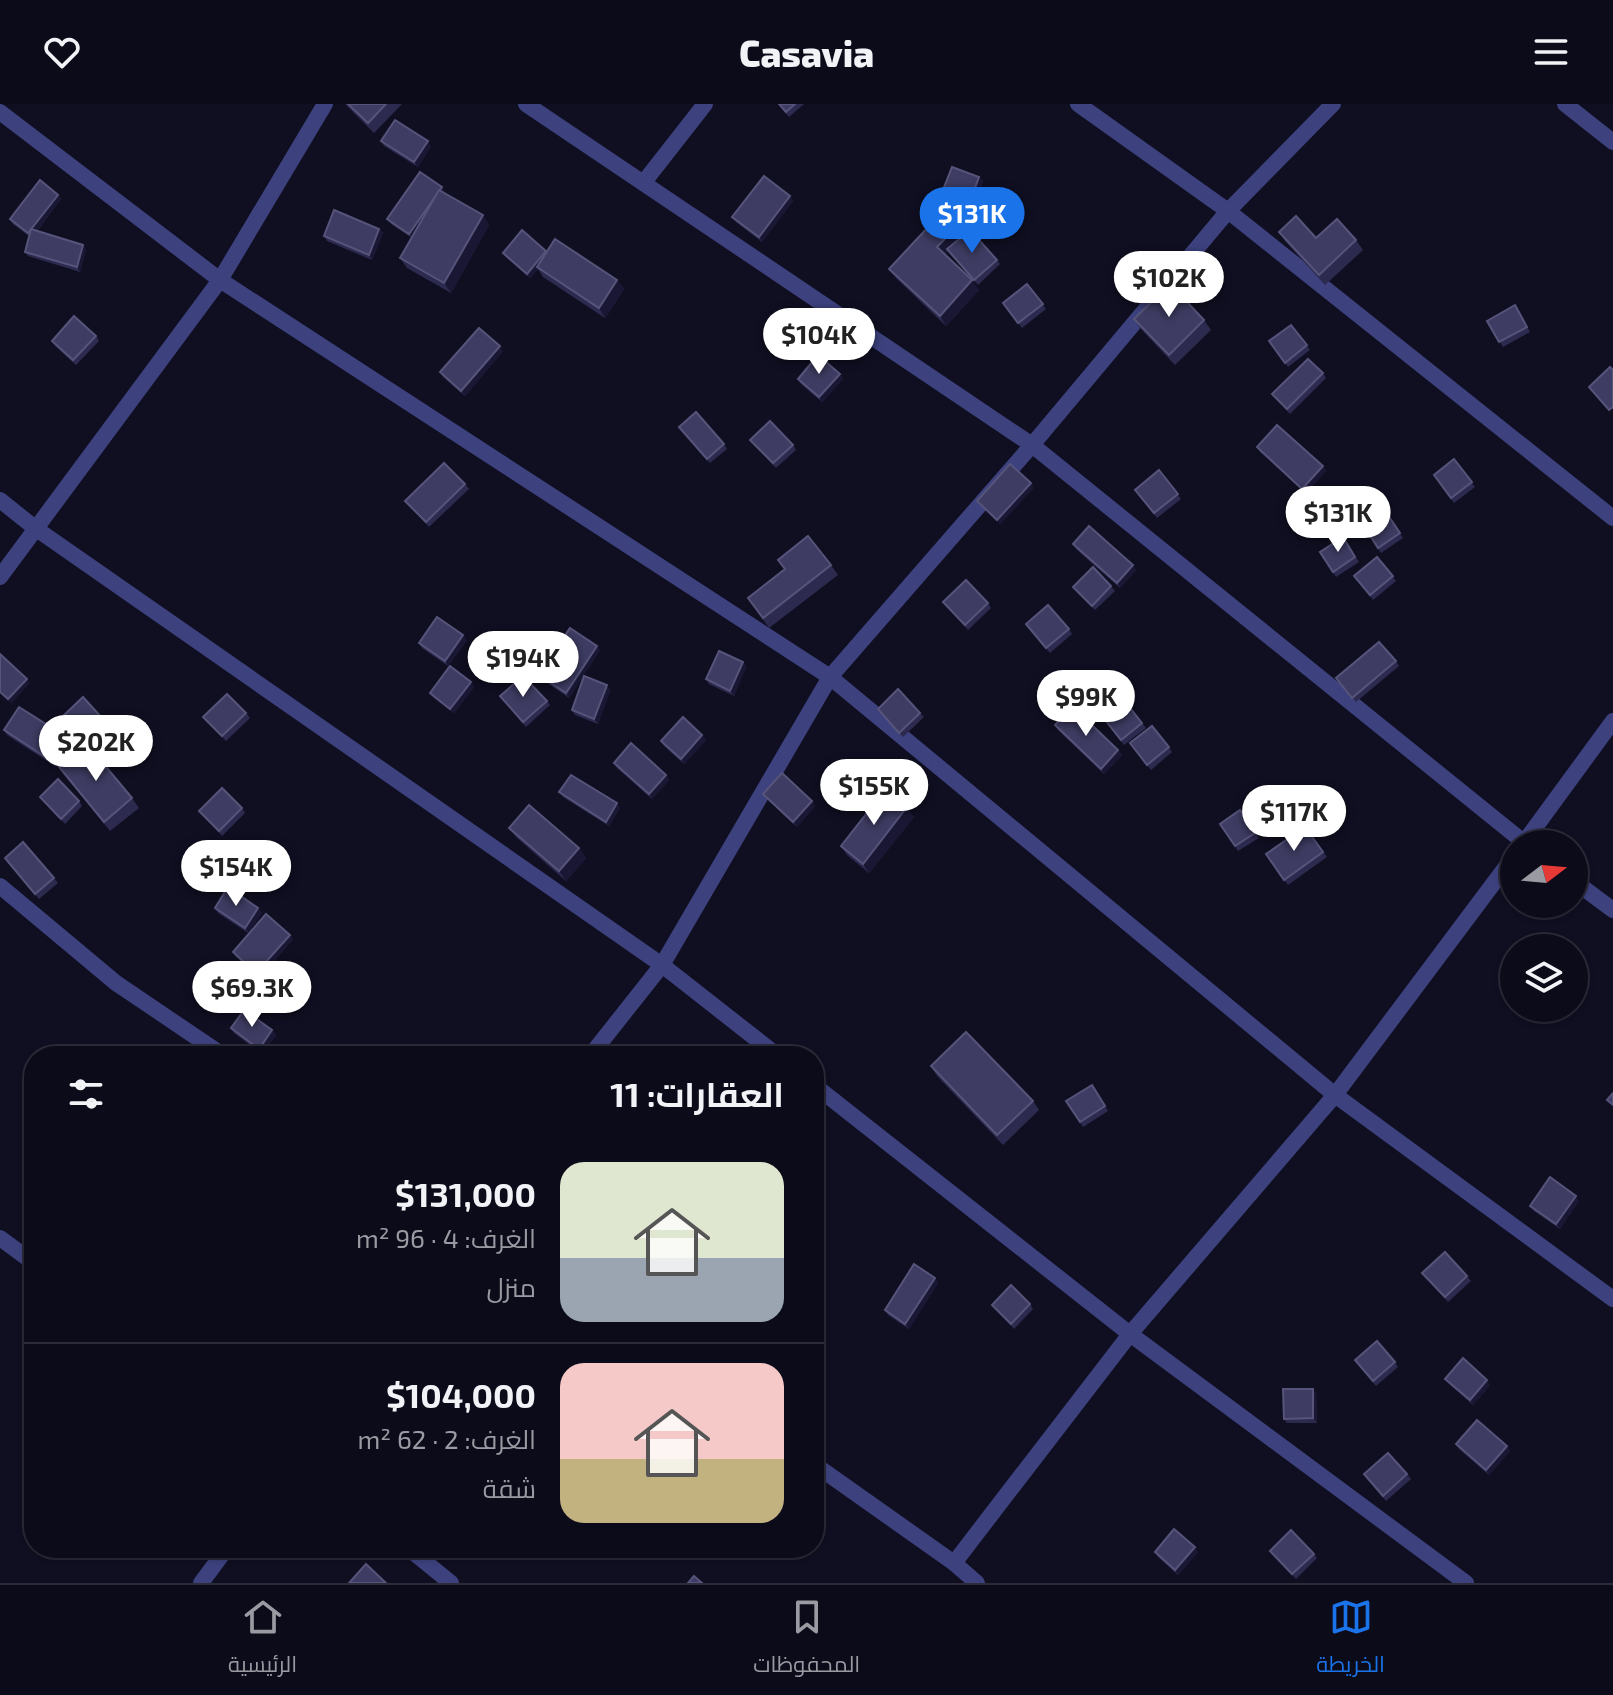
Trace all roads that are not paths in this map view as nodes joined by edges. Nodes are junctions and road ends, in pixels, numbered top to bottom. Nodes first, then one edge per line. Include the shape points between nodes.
1 (325, 104) edge
2 (526, 104) edge
3 (705, 104) edge
4 (1078, 104) edge
5 (1333, 104) edge
6 (1565, 104) edge
7 (0, 112) edge
8 (1613, 142) edge
9 (644, 182) junction
10 (1228, 211) junction
11 (220, 280) junction
12 (1032, 445) junction
13 (0, 500) edge
14 (1613, 518) edge
15 (35, 528) junction
16 (0, 577) edge
17 (830, 677) junction
18 (1613, 721) edge
19 (1501, 830) edge
20 (1534, 830) edge
21 (1500, 876) edge
22 (0, 886) edge
23 (1588, 891) edge
24 (1613, 910) edge
25 (662, 965) junction
26 (209, 1046) edge
27 (598, 1046) edge
28 (765, 1046) edge
29 (824, 1093) edge
30 (1335, 1095) junction
31 (0, 1238) edge
32 (24, 1256) edge
33 (1613, 1299) edge
34 (1130, 1334) junction
35 (824, 1471) edge
36 (220, 1558) edge
37 (420, 1558) edge
38 (954, 1563) junction
39 (201, 1583) edge
40 (451, 1583) edge
41 (977, 1583) edge
42 (1466, 1583) edge

1 - 11 street
2 - 9 street
3 - 9 street
4 - 10 street
5 - 10 street
6 - 8 street
7 - 11 street
9 - 12 street
10 - 12 street
10 - 14 street
11 - 15 street
11 - 17 street
12 - 17 street
12 - 19 street
13 - 15 street
15 - 16 street
15 - 25 street
17 - 25 street
17 - 30 street
18 - 20 street
21 - 30 street
22 - 26 street via 116,983
23 - 24 street
25 - 27 street
25 - 28 street
29 - 34 street
30 - 33 street
30 - 34 street
31 - 32 street
34 - 38 street
34 - 42 street
35 - 38 street
36 - 39 street
37 - 40 street
38 - 41 street

